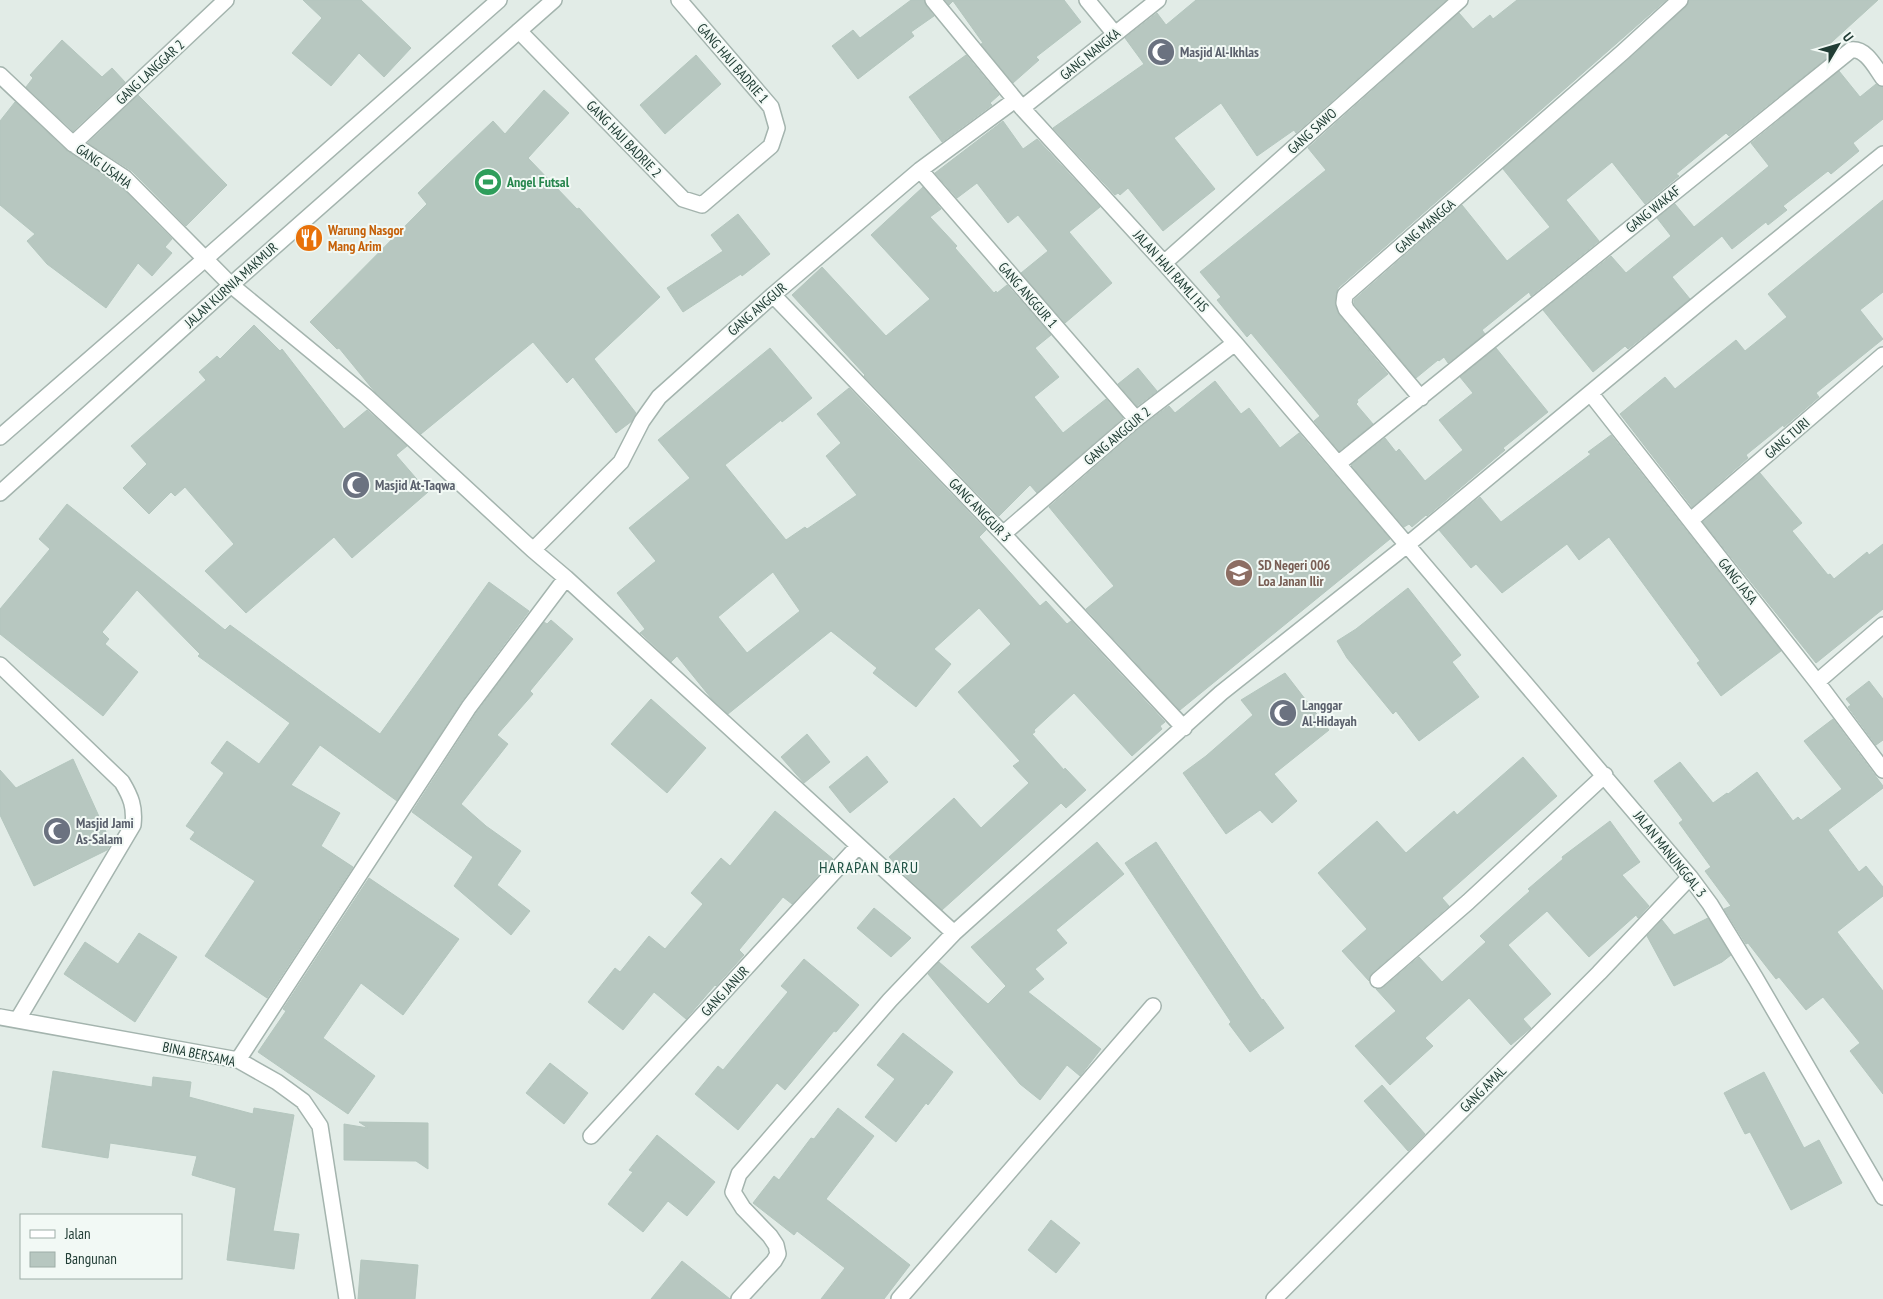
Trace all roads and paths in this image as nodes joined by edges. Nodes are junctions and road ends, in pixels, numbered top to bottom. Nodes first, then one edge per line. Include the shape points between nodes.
1 (226, 0) edge
2 (499, 0) edge
3 (554, 0) edge
4 (679, 0) edge
5 (933, 0) edge
6 (1087, 0) edge
7 (1158, 0) edge
8 (1460, 0) edge
9 (1680, 0) edge
10 (518, 31) junction
11 (1115, 34) junction
12 (0, 75) edge
13 (1883, 78) edge
14 (1018, 104) junction
15 (73, 144) junction
16 (1883, 154) edge
17 (920, 170) junction
18 (738, 174) joint
19 (205, 259) junction
20 (1164, 263) junction
21 (231, 285) junction
22 (773, 294) junction
23 (1235, 343) junction
24 (1883, 355) edge
25 (1591, 394) junction
26 (1421, 398) junction
27 (1136, 419) junction
28 (0, 437) edge
29 (1339, 463) junction
30 (0, 493) edge
31 (1691, 520) junction
32 (1003, 534) junction
33 (1407, 545) junction
34 (533, 550) junction
35 (566, 578) junction
36 (1883, 624) edge
37 (0, 665) edge
38 (1818, 682) junction
39 (1184, 728) junction
40 (1883, 770) edge
41 (1605, 775) junction
42 (858, 846) junction
43 (1690, 877) junction
44 (954, 933) junction
45 (1378, 980) dead end
46 (1153, 1006) dead end
47 (0, 1017) edge
48 (18, 1019) junction
49 (238, 1060) junction
50 (591, 1136) dead end
51 (1883, 1197) edge
52 (347, 1299) edge
53 (739, 1299) edge
54 (899, 1299) edge
55 (1274, 1299) edge

1 - 15 street, GANG LANGGAR 2
2 - 19 street
3 - 10 street, JALAN KURNIA MAKMUR
4 - 18 street, GANG HAJI BADRIE 1 via 771,107 777,128 770,146
5 - 14 street, JALAN HAJI RAMLI HS
6 - 11 street
7 - 11 street, GANG NANGKA
8 - 20 street, GANG SAWO
9 - 26 street, GANG MANGGA via 1346,295 1346,309
10 - 18 street, GANG HAJI BADRIE 2 via 683,199 702,205
10 - 21 street, JALAN KURNIA MAKMUR
11 - 14 street, GANG NANGKA
12 - 15 street, GANG USAHA
13 - 26 street, GANG WAKAF via 1862,51 1851,50
14 - 17 street, GANG ANGGUR
14 - 20 street, JALAN HAJI RAMLI HS
15 - 19 street, GANG USAHA via 125,178
16 - 25 street
17 - 22 street, GANG ANGGUR
17 - 27 street, GANG ANGGUR 1
19 - 21 street, GANG USAHA
19 - 28 street
20 - 23 street, JALAN HAJI RAMLI HS
21 - 30 street, JALAN KURNIA MAKMUR
21 - 34 street, GANG USAHA via 366,396
22 - 32 street, GANG ANGGUR 3
22 - 34 street, GANG ANGGUR via 659,397 642,421 621,462
23 - 27 street, GANG ANGGUR 2
23 - 29 street, JALAN HAJI RAMLI HS
24 - 31 street, GANG TURI
25 - 31 street, GANG JASA
25 - 33 street
26 - 29 street
27 - 32 street, GANG ANGGUR 2
29 - 33 street, JALAN HAJI RAMLI HS
31 - 38 street, GANG JASA
32 - 39 street, GANG ANGGUR 3
33 - 39 street via 1221,693
33 - 41 street, JALAN MANUNGGAL 3
34 - 35 street, GANG USAHA
35 - 42 street, GANG USAHA
35 - 49 street via 469,707
36 - 38 street
37 - 48 street via 122,782 132,799 134,813 133,825
38 - 40 street, GANG JASA
39 - 44 street
41 - 43 street, JALAN MANUNGGAL 3
41 - 45 street
42 - 44 street, GANG USAHA
42 - 50 street, GANG JANUR
43 - 51 street, JALAN MANUNGGAL 3 via 1756,978
43 - 55 street, GANG AMAL via 1599,973
44 - 53 street via 890,1000 739,1174 733,1192 743,1208 770,1236 778,1254
46 - 54 street
47 - 48 street, BINA BERSAMA
48 - 49 street, BINA BERSAMA
49 - 52 street, BINA BERSAMA via 304,1101 320,1126

